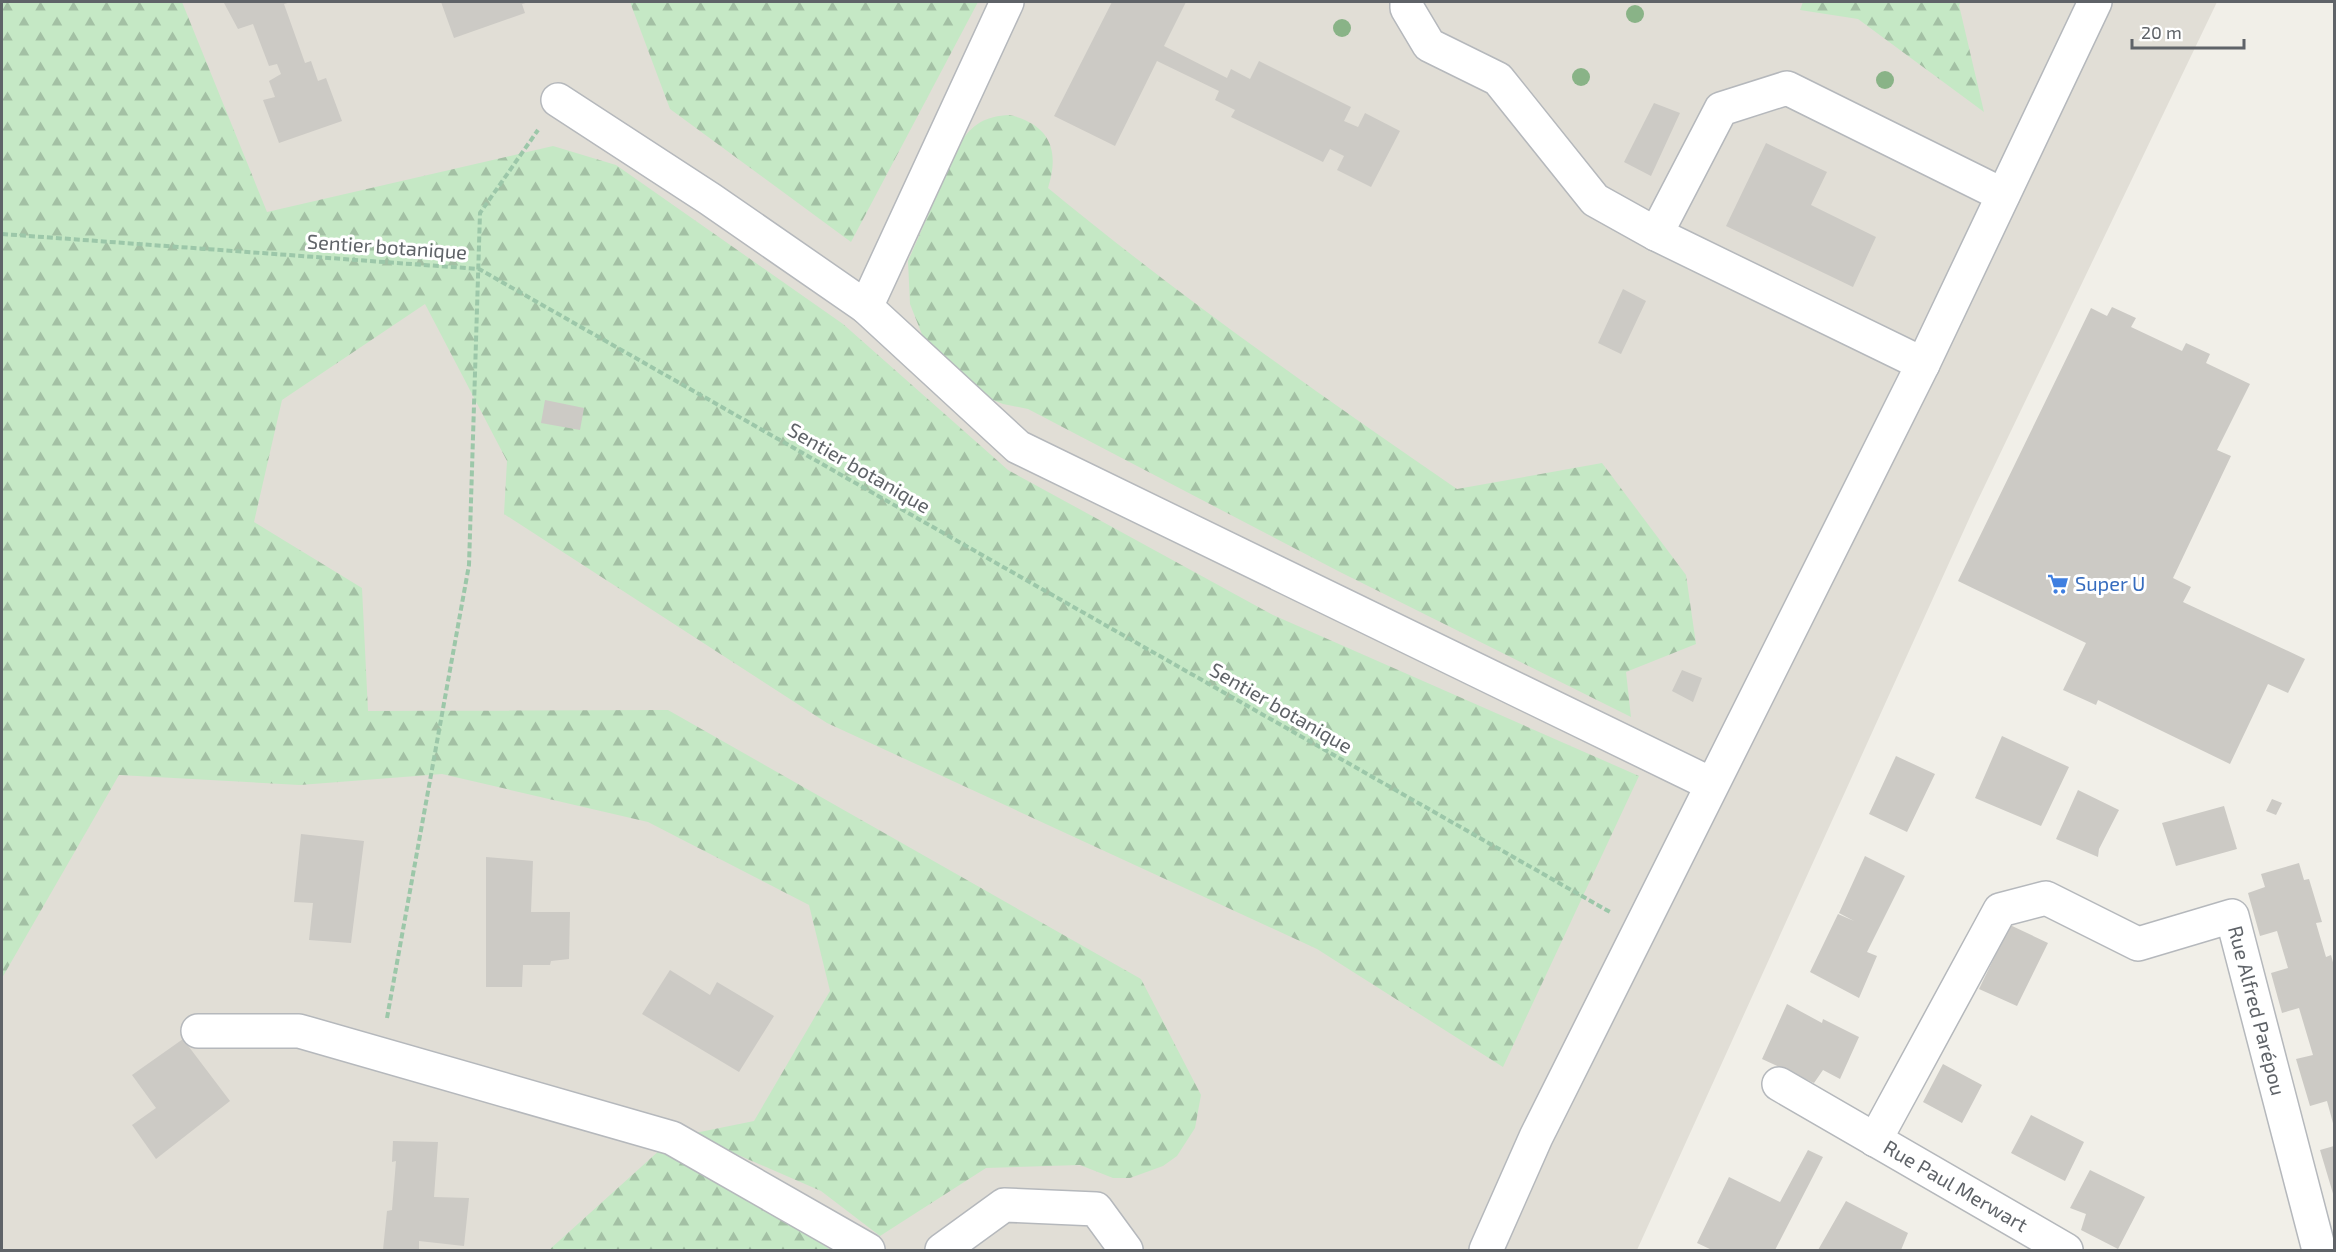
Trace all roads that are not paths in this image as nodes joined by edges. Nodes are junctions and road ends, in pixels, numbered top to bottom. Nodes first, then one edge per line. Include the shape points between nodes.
1 (1007, 2) edge
2 (1407, 2) edge
3 (2095, 2) edge
4 (558, 100) road end
5 (2003, 195) junction
6 (1656, 234) junction
7 (866, 307) junction
8 (1923, 364) junction
9 (1711, 784) junction
10 (198, 1030) dead end
11 (1779, 1084) dead end
12 (1875, 1140) junction
13 (868, 1251) edge
14 (942, 1251) edge
15 (1126, 1251) edge
16 (1486, 1251) edge
17 (2066, 1251) edge
18 (2319, 1251) edge

1 - 7 street
2 - 6 street via 1429,45 1498,79 1595,200
3 - 5 street
4 - 7 street via 710,198
5 - 6 street via 1787,87 1721,109
5 - 8 street
6 - 8 street
7 - 9 street via 1018,447
8 - 9 street
9 - 16 street via 1536,1137
10 - 13 street via 298,1031 672,1138
11 - 12 street, Rue Paul Merwart
12 - 17 street, Rue Paul Merwart
12 - 18 street, Rue Alfred Parépou via 2000,910 2046,898 2138,944 2232,916
14 - 15 street via 1004,1205 1096,1209

